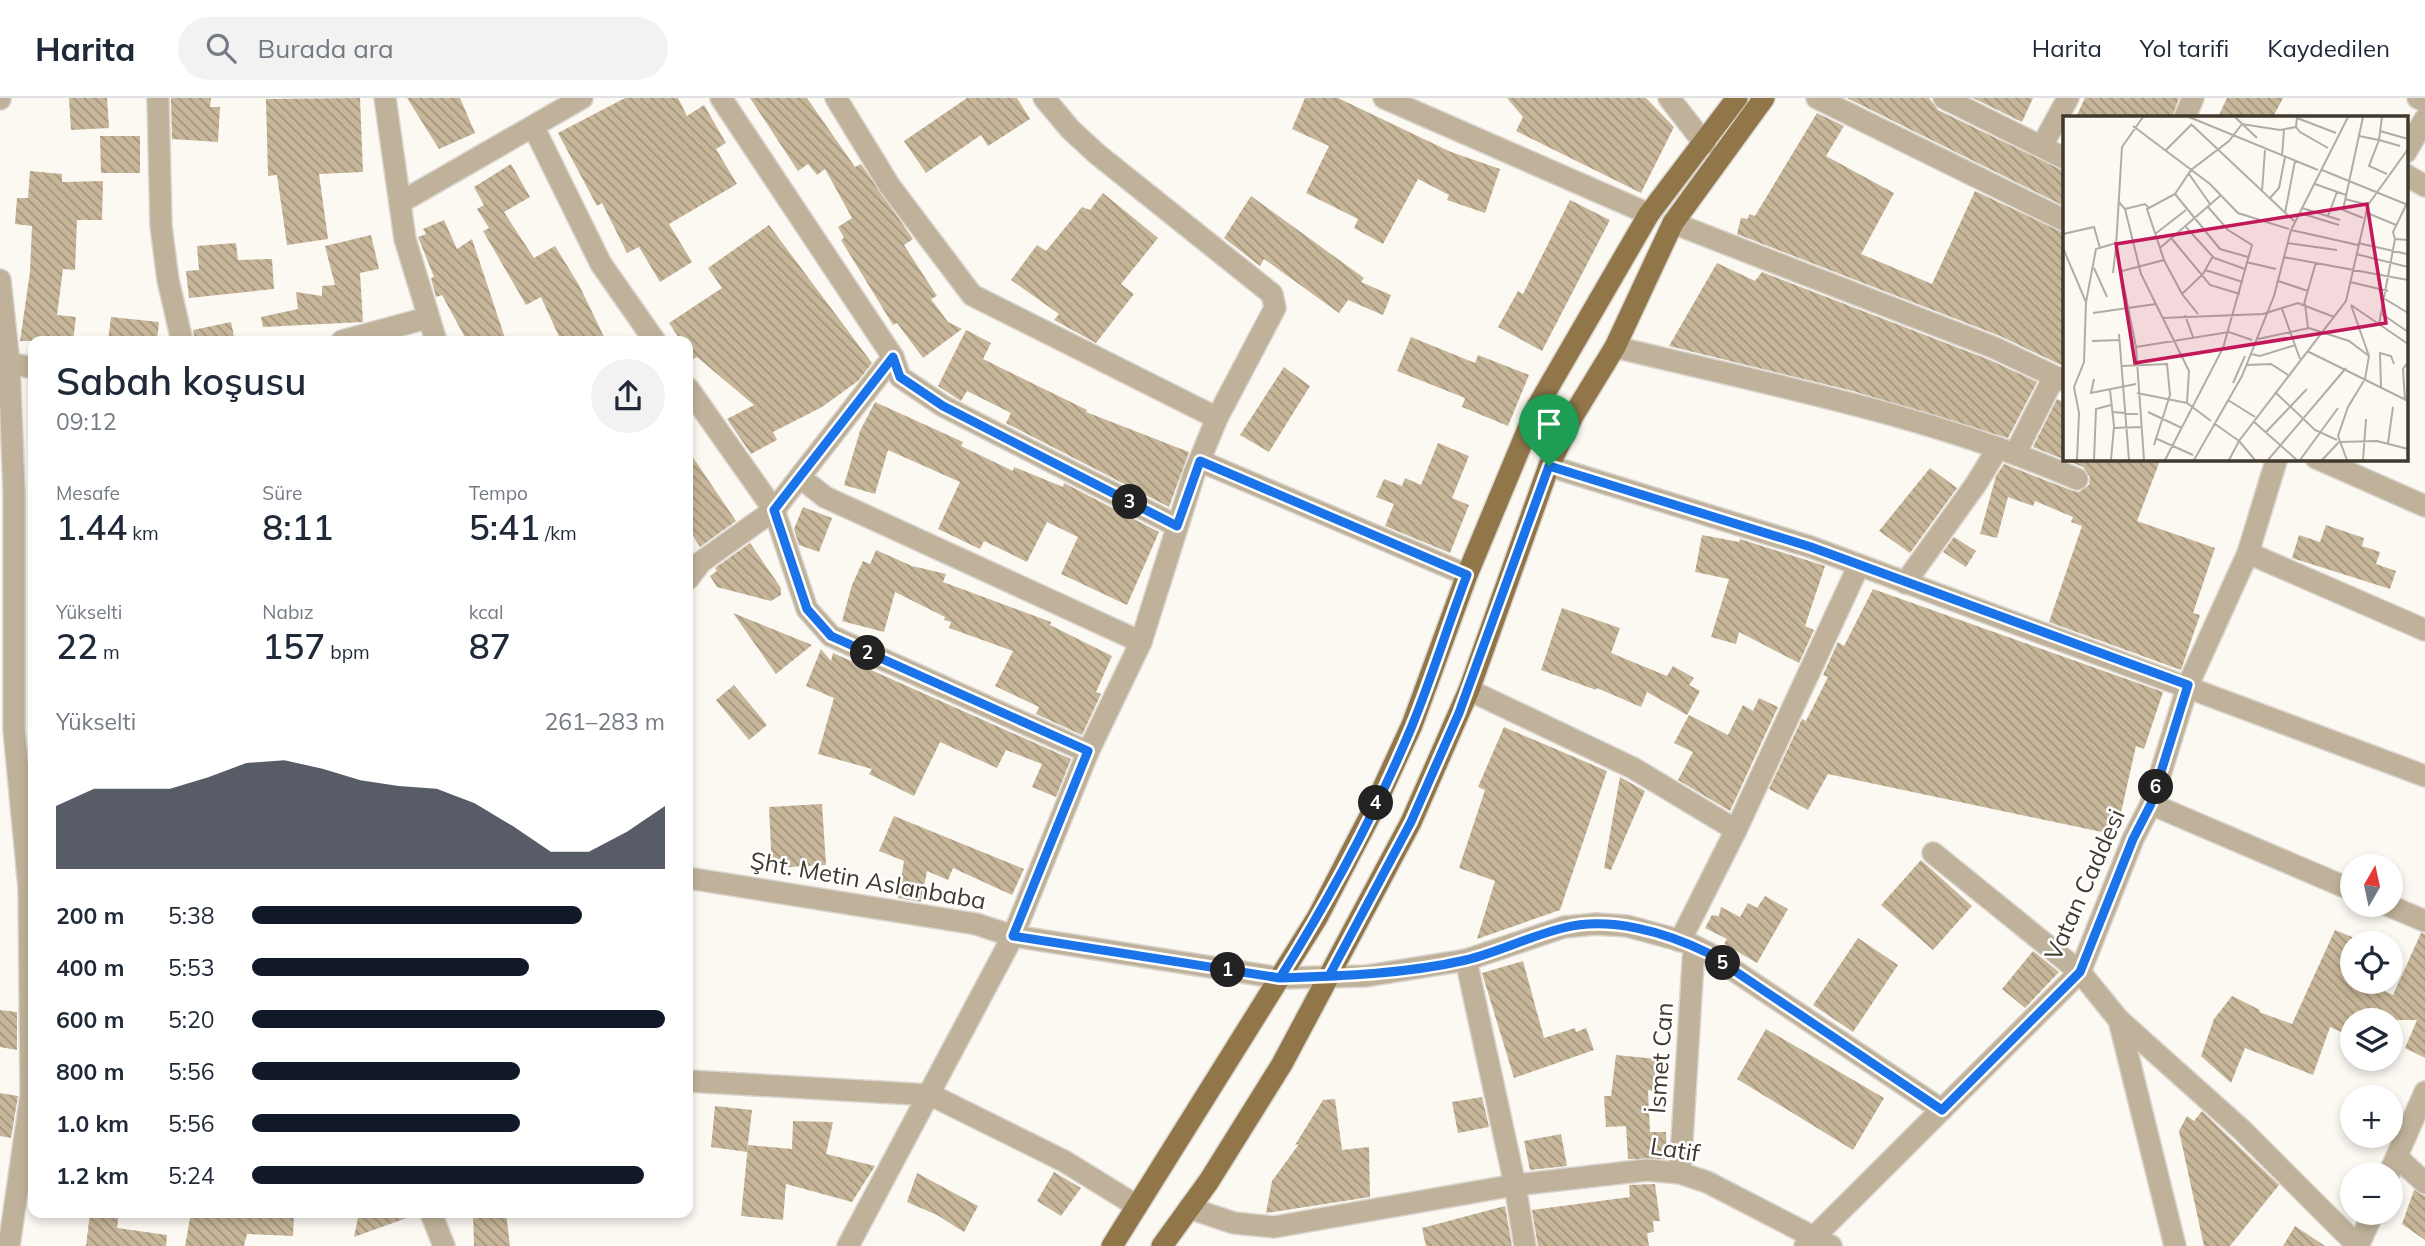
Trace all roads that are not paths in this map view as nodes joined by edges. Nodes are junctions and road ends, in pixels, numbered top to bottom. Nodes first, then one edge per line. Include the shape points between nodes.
1 (158, 98) edge
2 (385, 98) edge
3 (582, 98) edge
4 (721, 98) edge
5 (836, 98) edge
6 (1044, 98) edge
7 (1384, 98) edge
8 (1670, 98) edge
9 (1737, 98) edge
10 (1764, 98) edge
11 (1817, 98) edge
12 (1944, 98) edge
13 (2068, 98) edge
14 (2193, 98) edge
15 (2418, 98) edge
16 (2425, 101) edge
17 (2185, 116) edge
18 (2425, 119) edge
19 (534, 128) junction
20 (1705, 144) junction
21 (2042, 146) junction
22 (2408, 149) edge
23 (2063, 157) edge
24 (2408, 176) edge
25 (2425, 186) edge
26 (401, 202) junction
27 (1649, 214) junction
28 (2063, 220) edge
29 (1673, 223) junction
30 (0, 280) edge
31 (427, 318) junction
32 (181, 336) edge
33 (360, 336) edge
34 (434, 336) edge
35 (651, 336) edge
36 (1615, 347) junction
37 (893, 357) junction
38 (9, 363) junction
39 (28, 367) edge
40 (2059, 379) edge
41 (693, 395) edge
42 (1217, 418) junction
43 (2007, 450) junction
44 (2270, 460) edge
45 (2321, 460) edge
46 (1200, 461) junction
47 (1549, 466) junction
48 (801, 478) junction
49 (2077, 479) dead end
50 (2425, 506) edge
51 (774, 510) junction
52 (1177, 526) junction
53 (2248, 554) junction
54 (1858, 565) junction
55 (693, 572) edge
56 (1467, 575) junction
57 (1905, 583) junction
58 (2425, 630) edge
59 (1141, 642) junction
60 (2188, 685) junction
61 (1469, 690) junction
62 (16, 730) edge
63 (1088, 751) junction
64 (2425, 776) edge
65 (2151, 804) junction
66 (1736, 830) junction
67 (1933, 853) dead end
68 (28, 876) edge
69 (693, 879) edge
70 (2340, 885) edge
71 (2403, 912) edge
72 (2425, 921) edge
73 (1013, 936) junction
74 (1687, 944) junction
75 (1466, 960) junction
76 (2080, 972) junction
77 (1329, 976) junction
78 (1280, 978) junction
79 (2119, 1020) junction
80 (693, 1081) edge
81 (2425, 1092) edge
82 (931, 1095) junction
83 (1942, 1110) junction
84 (28, 1121) edge
85 (2395, 1162) edge
86 (2403, 1171) edge
87 (1680, 1173) junction
88 (2425, 1183) edge
89 (1515, 1185) junction
90 (1137, 1206) junction
91 (1189, 1208) junction
92 (432, 1218) edge
93 (2368, 1225) edge
94 (1817, 1243) edge
95 (9, 1246) edge
96 (444, 1246) edge
97 (848, 1246) edge
98 (1112, 1246) edge
99 (1162, 1246) edge
100 (1525, 1246) edge
101 (2175, 1246) edge
102 (2358, 1246) edge

1 - 32 street via 161,226
2 - 26 street
3 - 19 street
4 - 37 street
5 - 42 street via 888,185 972,295
6 - 42 street via 1097,155 1272,294 1276,308
7 - 27 street
8 - 20 street
9 - 20 main road
10 - 29 main road
11 - 28 street
12 - 21 street
13 - 21 street
14 - 17 street
15 - 16 street
18 - 22 street
19 - 26 street
19 - 35 street via 601,264
20 - 27 main road
21 - 23 street
24 - 25 street
26 - 31 street via 405,239
27 - 56 main road via 1537,407
29 - 36 main road
29 - 40 street via 1995,348
30 - 38 street
31 - 33 street
31 - 34 street
36 - 43 street via 1875,410
36 - 47 main road
37 - 48 street
37 - 52 street via 900,377 943,406
38 - 39 street
38 - 62 street
40 - 43 street
41 - 51 street
42 - 46 street
43 - 49 street
43 - 57 street via 1976,484
44 - 53 street, Vatan Caddesi
45 - 50 street
46 - 52 street
46 - 56 street
47 - 54 street via 1634,489
47 - 61 main road
48 - 51 street
48 - 59 street via 825,497
51 - 55 street
51 - 63 street via 807,609 831,636
52 - 59 street
53 - 58 street
53 - 60 street, Vatan Caddesi
54 - 57 street
54 - 66 street
56 - 78 main road via 1412,725 1371,814
57 - 60 street
59 - 63 street
60 - 64 street
60 - 65 street, Vatan Caddesi
61 - 66 street via 1633,768
61 - 77 main road via 1411,822
62 - 68 street
63 - 73 street
65 - 70 street
65 - 76 street, Vatan Caddesi
66 - 74 street
67 - 76 street
69 - 73 street, Şht. Metin Aslanbaba via 976,924
71 - 72 street
73 - 78 street, Şht. Metin Aslanbaba
73 - 82 street
74 - 75 street, Şht. Metin Aslanbaba via 1627,926 1564,927
74 - 83 street, Şht. Metin Aslanbaba
74 - 87 street, İsmet Can
75 - 77 street, Şht. Metin Aslanbaba via 1366,976
75 - 89 street
76 - 79 street
76 - 83 street, Vatan Caddesi
77 - 78 street, Şht. Metin Aslanbaba
77 - 91 main road via 1282,1064
78 - 90 main road
79 - 101 street
79 - 102 street via 2242,1130
80 - 82 street
81 - 85 street
82 - 90 street via 1064,1161
82 - 97 street
83 - 94 street, Vatan Caddesi
84 - 95 street
86 - 88 street
87 - 89 street, Latif via 1615,1171
87 - 94 street, Latif via 1707,1182
89 - 91 street, Latif via 1274,1227 1234,1223
89 - 100 street
90 - 98 main road
91 - 99 main road
92 - 96 street
93 - 102 street

